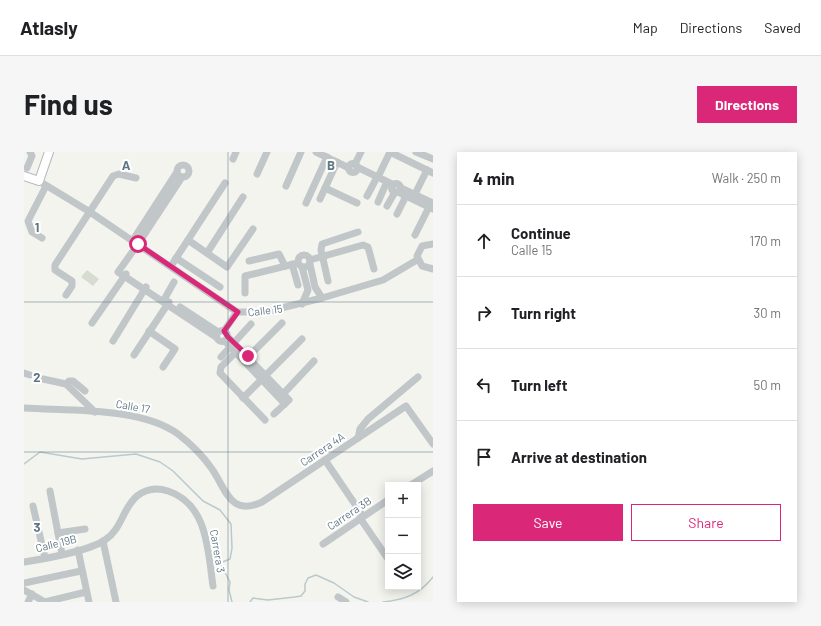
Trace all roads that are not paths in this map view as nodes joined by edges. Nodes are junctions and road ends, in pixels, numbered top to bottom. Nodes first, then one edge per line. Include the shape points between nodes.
1 (30, 152) edge
2 (50, 152) edge
3 (267, 152) edge
4 (302, 152) edge
5 (316, 152) edge
6 (361, 152) edge
7 (390, 152) edge
8 (416, 152) edge
9 (330, 154) edge
10 (433, 159) edge
11 (337, 162) junction
12 (354, 167) junction
13 (26, 172) edge
14 (430, 172) edge
15 (180, 174) dead end
16 (257, 174) dead end
17 (136, 178) dead end
18 (376, 178) junction
19 (39, 181) junction
20 (226, 183) dead end
21 (46, 186) junction
22 (286, 186) dead end
23 (325, 188) junction
24 (394, 188) junction
25 (415, 194) junction
26 (367, 196) dead end
27 (406, 196) junction
28 (243, 197) dead end
29 (320, 199) dead end
30 (378, 202) dead end
31 (306, 203) dead end
32 (357, 203) dead end
33 (431, 203) edge
34 (387, 206) dead end
35 (90, 212) junction
36 (397, 214) dead end
37 (253, 229) dead end
38 (358, 232) dead end
39 (415, 235) dead end
40 (42, 238) dead end
41 (188, 240) junction
42 (136, 242) junction
43 (433, 244) edge
44 (133, 251) dead end
45 (207, 253) junction
46 (323, 256) junction
47 (176, 258) junction
48 (418, 260) junction
49 (249, 261) dead end
50 (300, 264) junction
51 (171, 266) junction
52 (374, 269) dead end
53 (433, 269) edge
54 (122, 273) junction
55 (328, 281) dead end
56 (174, 282) dead end
57 (298, 285) dead end
58 (220, 287) dead end
59 (146, 288) junction
60 (245, 293) dead end
61 (66, 296) dead end
62 (322, 298) junction
63 (167, 301) junction
64 (302, 304) junction
65 (238, 312) junction
66 (92, 323) dead end
67 (282, 323) dead end
68 (251, 324) dead end
69 (149, 331) junction
70 (222, 335) junction
71 (302, 339) dead end
72 (113, 341) dead end
73 (233, 347) junction
74 (134, 355) dead end
75 (221, 357) dead end
76 (246, 359) junction
77 (314, 361) dead end
78 (163, 367) dead end
79 (418, 376) dead end
80 (263, 377) junction
81 (43, 379) dead end
82 (66, 384) junction
83 (85, 391) dead end
84 (284, 393) junction
85 (243, 398) junction
86 (287, 402) junction
87 (24, 408) edge
88 (95, 412) junction
89 (274, 414) dead end
90 (265, 420) dead end
91 (358, 438) junction
92 (433, 444) edge
93 (325, 460) junction
94 (433, 471) edge
95 (416, 482) edge
96 (50, 491) dead end
97 (385, 502) edge
98 (33, 506) dead end
99 (249, 507) joint
100 (362, 517) junction
101 (85, 529) dead end
102 (58, 533) junction
103 (103, 541) junction
104 (323, 544) dead end
105 (94, 545) joint
106 (78, 550) junction
107 (62, 554) junction
108 (385, 554) edge
109 (45, 558) junction
110 (24, 563) edge
111 (81, 571) junction
112 (24, 583) edge
113 (213, 586) dead end
114 (24, 590) edge
115 (86, 592) junction
116 (32, 594) junction
117 (338, 597) dead end
118 (28, 602) edge
119 (45, 602) edge
120 (89, 602) edge
121 (116, 602) edge
122 (346, 602) edge

1 - 13 street via 32,155
2 - 19 main road
3 - 16 street
4 - 22 street
5 - 9 street
6 - 12 street
7 - 14 street
7 - 18 street
8 - 10 street
9 - 11 street
9 - 12 street
9 - 31 street
11 - 12 street
11 - 23 street
12 - 18 street
13 - 19 main road, Calle 15
14 - 25 street
15 - 42 street
17 - 35 street via 119,174 113,176
18 - 24 street
18 - 26 street
19 - 21 street, Calle 15
20 - 41 street
21 - 35 street, Calle 15
21 - 40 street via 28,221 32,232
23 - 29 street
23 - 32 street
24 - 25 street
24 - 27 street
24 - 30 street
24 - 34 street
25 - 33 street
27 - 33 street
27 - 36 street
28 - 45 street
33 - 39 street
35 - 42 street, Calle 15
35 - 61 street via 55,265 55,270 72,281
37 - 45 street via 227,267
38 - 46 street via 322,244
41 - 45 street
41 - 47 street
42 - 51 street, Calle 15
43 - 48 street via 422,246 418,252
44 - 54 street
46 - 50 street
46 - 52 street via 362,245 368,248
46 - 55 street
47 - 51 street
47 - 58 street
48 - 53 street via 422,266
48 - 62 street, Calle 15 via 383,280
49 - 50 street via 279,254
50 - 57 street
50 - 60 street via 245,276
50 - 62 street
50 - 64 street via 308,290
51 - 65 street, Calle 15
54 - 59 street
54 - 66 street
56 - 63 street
59 - 63 street
59 - 72 street
62 - 64 street, Calle 15
63 - 69 street
63 - 70 street
64 - 65 street, Calle 15 via 265,312
65 - 70 street
67 - 76 street
68 - 73 street
69 - 74 street
69 - 78 street via 175,348
70 - 73 street
71 - 80 street
73 - 75 street
73 - 76 street
73 - 85 street via 220,373
76 - 80 street
77 - 84 street
79 - 91 street via 368,419 360,429
80 - 84 street
80 - 85 street
80 - 86 street
81 - 82 street
82 - 83 street via 73,381
82 - 88 street
84 - 86 street
85 - 90 street
86 - 89 street
87 - 88 street, Calle 17
88 - 99 street, Calle 17 via 140,417 176,433 193,447 210,467 222,490 232,501
91 - 92 street, Carrera 4A via 406,406
91 - 93 street, Carrera 4A
93 - 99 street, Carrera 4A via 262,502
93 - 100 street
94 - 95 street
96 - 102 street
97 - 100 street, Carrera 3B
98 - 109 street
100 - 104 street, Carrera 3B
100 - 108 street
101 - 102 street
102 - 107 street
103 - 105 street, Carrera 3
103 - 113 street, Carrera 3 via 118,528 128,506 140,494 153,488 172,492 188,504 201,522 206,537
103 - 121 street
105 - 106 street, Calle 19B
106 - 107 street, Calle 19B
106 - 111 street
107 - 109 street, Calle 19B
109 - 110 street, Calle 19B
111 - 112 street
111 - 115 street
114 - 116 street
115 - 119 street
115 - 120 street
116 - 118 street
116 - 119 street
117 - 122 street

